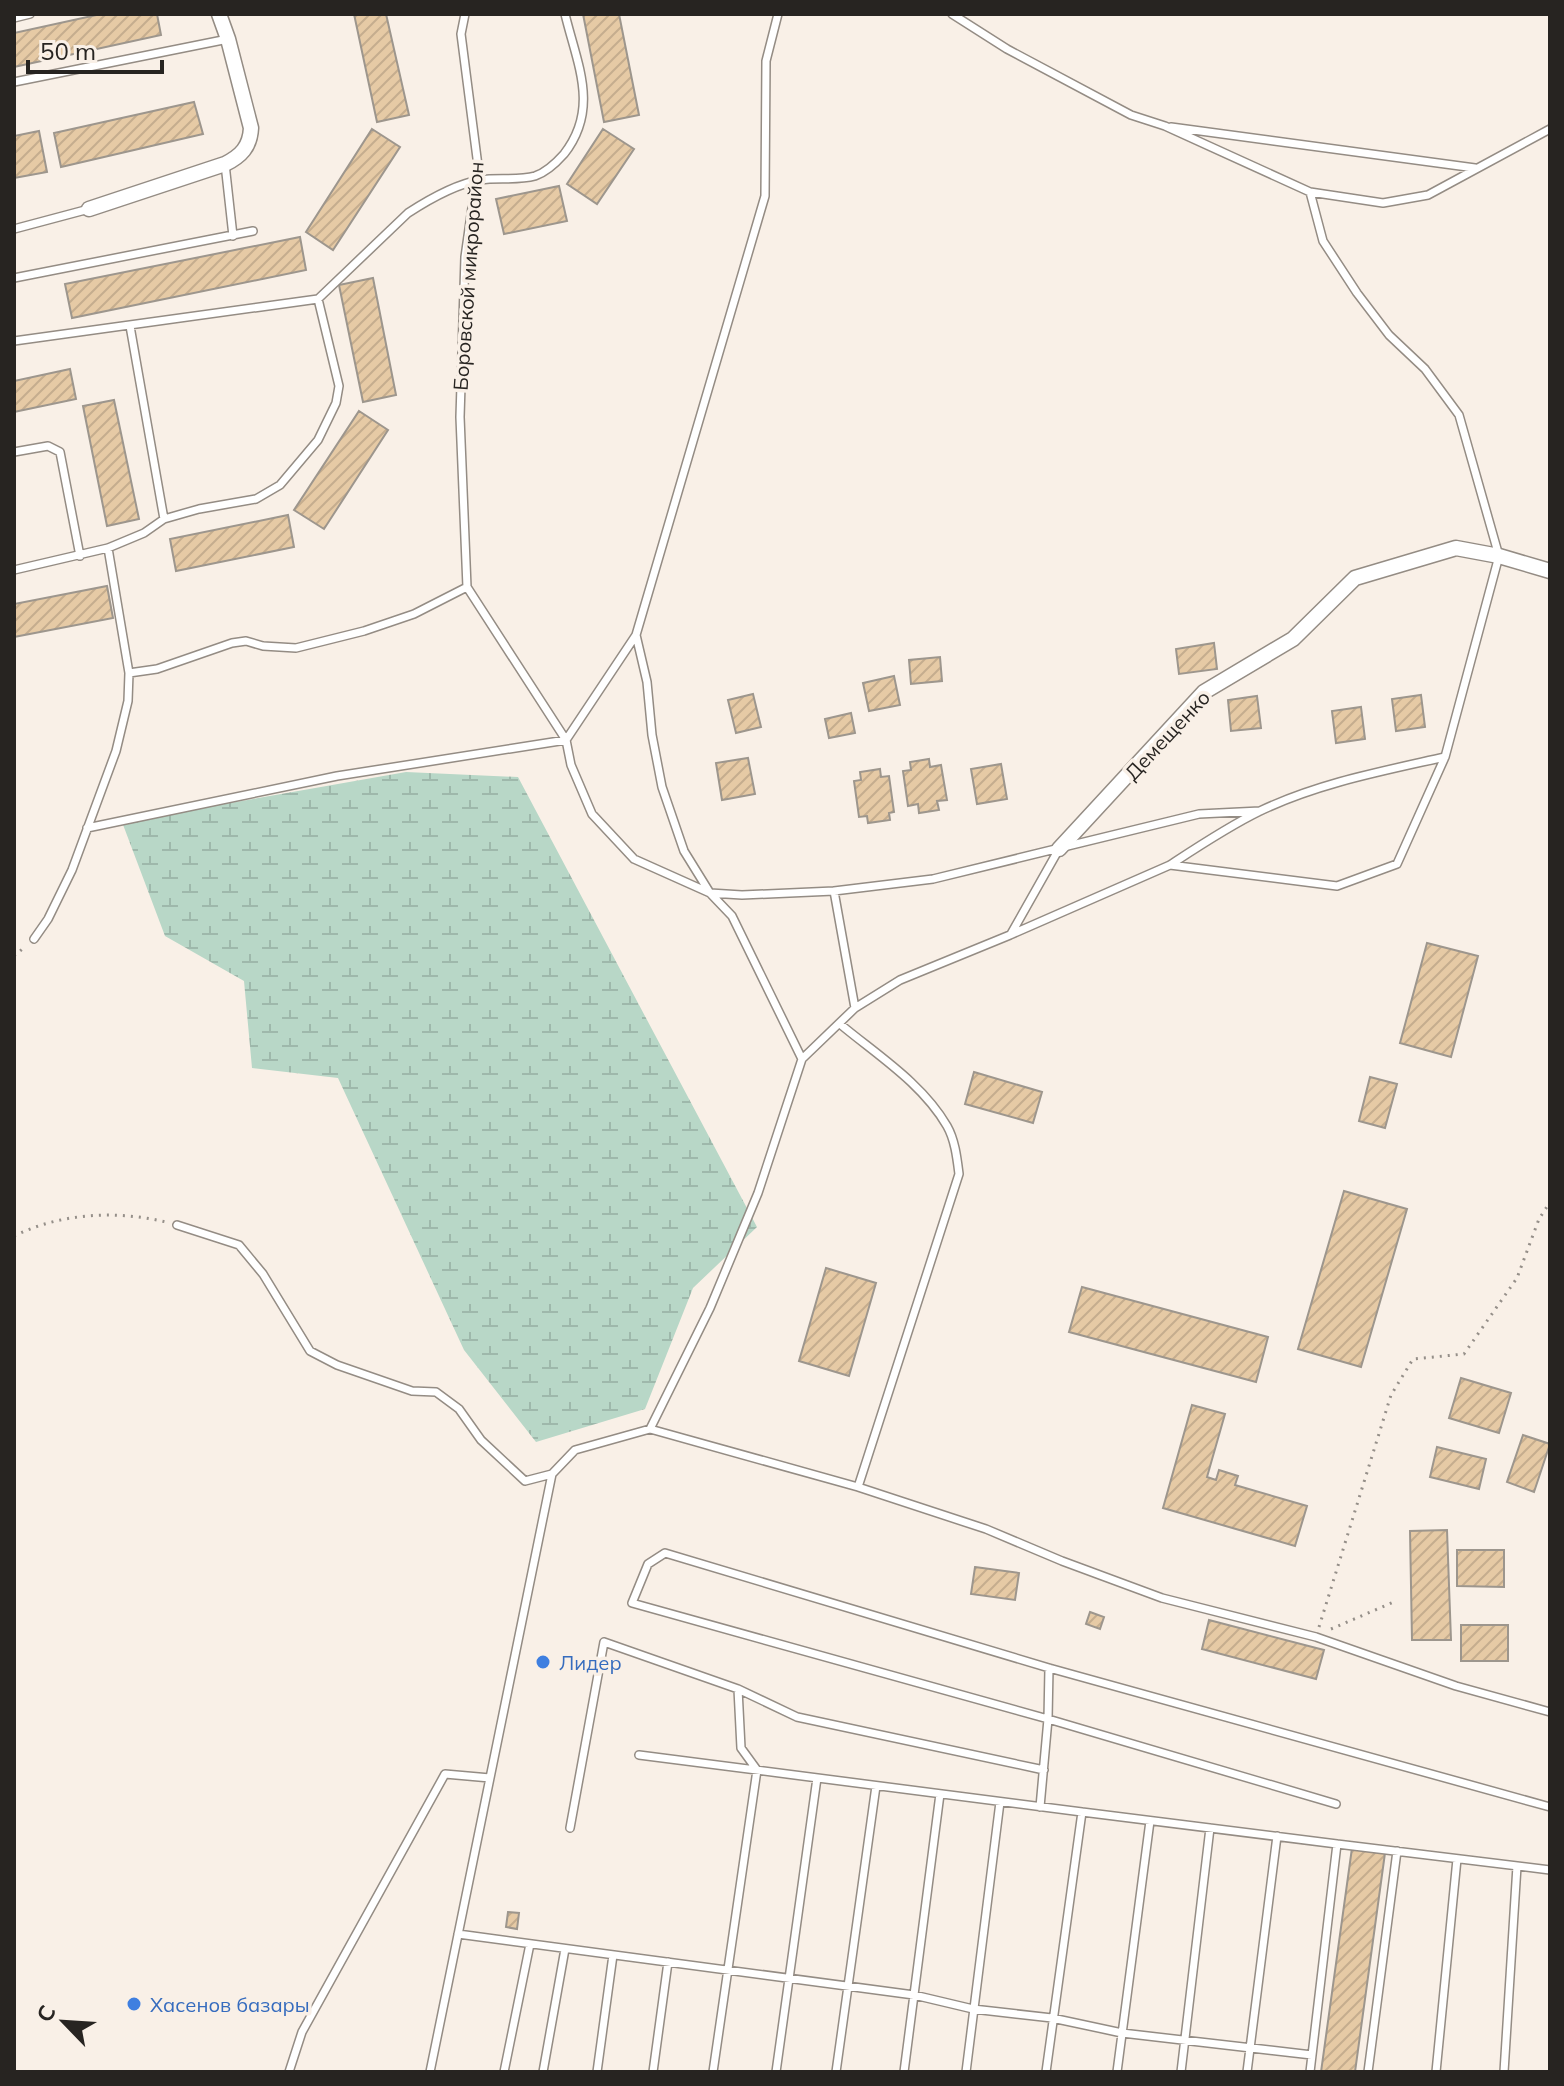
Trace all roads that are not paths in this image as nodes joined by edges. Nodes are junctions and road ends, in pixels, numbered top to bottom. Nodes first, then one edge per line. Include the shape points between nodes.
1 (30, 14) edge
2 (219, 14) edge
3 (465, 14) edge
4 (565, 14) edge
5 (778, 14) edge
6 (952, 14) edge
7 (14, 18) edge
8 (228, 39) junction
9 (14, 82) edge
10 (1165, 126) junction
11 (1550, 129) edge
12 (225, 164) junction
13 (1475, 168) junction
14 (478, 180) junction
15 (1310, 192) junction
16 (89, 209) joint
17 (14, 229) edge
18 (253, 231) dead end
19 (233, 236) junction
20 (14, 278) edge
21 (318, 299) junction
22 (130, 326) junction
23 (14, 341) edge
24 (14, 452) edge
25 (164, 519) junction
26 (108, 548) junction
27 (80, 556) junction
28 (1499, 556) junction
29 (14, 570) edge
30 (1550, 571) edge
31 (467, 587) junction
32 (636, 635) junction
33 (129, 673) junction
34 (566, 740) junction
35 (1445, 757) junction
36 (1260, 811) junction
37 (87, 828) junction
38 (1059, 849) junction
39 (1170, 865) junction
40 (834, 891) junction
41 (710, 893) junction
42 (1010, 935) junction
43 (34, 939) dead end
44 (855, 1008) junction
45 (840, 1024) junction
46 (802, 1059) junction
47 (177, 1225) road end
48 (650, 1429) junction
49 (552, 1474) junction
50 (858, 1487) junction
51 (1049, 1668) junction
52 (738, 1689) junction
53 (1550, 1712) edge
54 (1048, 1719) junction
55 (639, 1755) dead end
56 (757, 1770) junction
57 (1044, 1770) junction
58 (490, 1778) junction
59 (817, 1778) junction
60 (876, 1786) junction
61 (940, 1794) junction
62 (1000, 1802) junction
63 (1336, 1804) dead end
64 (1040, 1807) junction
65 (1550, 1807) edge
66 (1082, 1812) junction
67 (1150, 1821) junction
68 (570, 1828) dead end
69 (1210, 1828) junction
70 (1277, 1836) junction
71 (1337, 1844) junction
72 (1397, 1851) junction
73 (1457, 1859) junction
74 (1517, 1866) junction
75 (1550, 1870) edge
76 (458, 1934) junction
77 (530, 1944) junction
78 (565, 1949) junction
79 (613, 1955) junction
80 (668, 1962) junction
81 (728, 1970) junction
82 (789, 1978) junction
83 (848, 1986) junction
84 (914, 1995) junction
85 (973, 2009) junction
86 (1052, 2018) junction
87 (1122, 2033) junction
88 (1184, 2040) junction
89 (1250, 2047) junction
90 (1312, 2055) junction
91 (289, 2072) edge
92 (430, 2072) edge
93 (504, 2072) edge
94 (543, 2072) edge
95 (597, 2072) edge
96 (653, 2072) edge
97 (713, 2072) edge
98 (776, 2072) edge
99 (836, 2072) edge
100 (904, 2072) edge
101 (966, 2072) edge
102 (1046, 2072) edge
103 (1117, 2072) edge
104 (1181, 2072) edge
105 (1247, 2072) edge
106 (1310, 2072) edge
107 (1368, 2072) edge
108 (1436, 2072) edge
109 (1504, 2072) edge

1 - 7 lane
2 - 8 street
3 - 14 lane, Боровской микрорайон via 461,34
4 - 14 lane via 583,92 583,119 576,135 559,160 537,175
5 - 32 lane via 766,61 765,196
6 - 10 lane via 1093,96
8 - 9 lane
8 - 12 street via 251,128 243,152
10 - 13 lane
10 - 15 lane
11 - 13 lane
12 - 16 street
12 - 19 lane
13 - 15 lane via 1428,195 1383,203
14 - 21 lane via 408,213
14 - 31 lane, Боровской микрорайон via 465,257 460,417
15 - 28 lane via 1323,241 1357,293 1459,415
16 - 17 lane
18 - 19 lane
19 - 20 lane
21 - 22 lane
21 - 25 lane via 339,386 318,440 270,493
22 - 23 lane
22 - 25 lane
24 - 27 lane via 48,446 60,452
25 - 26 lane
26 - 27 lane
26 - 33 lane
27 - 29 lane
28 - 30 street, Демещенко
28 - 35 lane
28 - 38 street, Демещенко via 1456,548 1355,578 1293,639 1204,692
31 - 33 lane via 414,614 364,631 296,648 232,643
31 - 34 lane
32 - 34 lane
32 - 41 lane via 662,787 684,851
33 - 37 lane via 116,751
34 - 37 lane via 337,776
34 - 41 lane via 592,814 634,859
35 - 36 lane via 1356,776
35 - 39 lane via 1397,864 1337,886
36 - 38 lane via 1199,814
36 - 39 lane
37 - 43 lane via 72,870
38 - 40 lane via 933,879
38 - 42 lane
39 - 42 lane
40 - 41 lane
40 - 44 lane
41 - 46 lane via 732,916
42 - 44 lane via 900,980
44 - 45 lane
45 - 46 lane
45 - 50 lane via 913,1083 947,1127 959,1174
46 - 48 lane via 758,1193 710,1308
47 - 49 lane via 239,1245 310,1351 412,1391 436,1392 459,1409 481,1440 525,1481
48 - 49 lane via 575,1450
48 - 50 lane
49 - 58 lane
50 - 53 lane via 986,1529 1162,1598 1316,1637
51 - 54 lane
51 - 54 lane via 665,1553 648,1564 632,1603
51 - 65 lane
52 - 56 lane via 741,1748
52 - 57 lane via 797,1717
52 - 68 lane via 604,1642
54 - 57 lane
54 - 63 lane
55 - 56 lane
56 - 59 lane
56 - 81 lane
57 - 64 lane
58 - 76 lane
58 - 91 lane via 445,1774 302,2032
59 - 60 lane
59 - 82 lane
60 - 61 lane
60 - 83 lane
61 - 62 lane
61 - 84 lane
62 - 64 lane
62 - 85 lane
64 - 66 lane
66 - 67 lane
66 - 86 lane
67 - 69 lane
67 - 87 lane
69 - 70 lane
69 - 88 lane
70 - 71 lane
70 - 89 lane
71 - 72 lane
71 - 90 lane
72 - 73 lane
72 - 107 lane
73 - 74 lane
73 - 108 lane
74 - 75 lane
74 - 109 lane
76 - 77 lane
76 - 92 lane
77 - 78 lane
77 - 93 lane
78 - 79 lane
78 - 94 lane
79 - 80 lane
79 - 95 lane
80 - 81 lane
80 - 96 lane
81 - 82 lane
81 - 97 lane
82 - 83 lane
82 - 98 lane
83 - 84 lane
83 - 99 lane
84 - 85 lane
84 - 100 lane
85 - 86 lane
85 - 101 lane
86 - 87 lane
86 - 102 lane
87 - 88 lane
87 - 103 lane
88 - 89 lane
88 - 104 lane
89 - 90 lane
89 - 105 lane
90 - 106 lane

